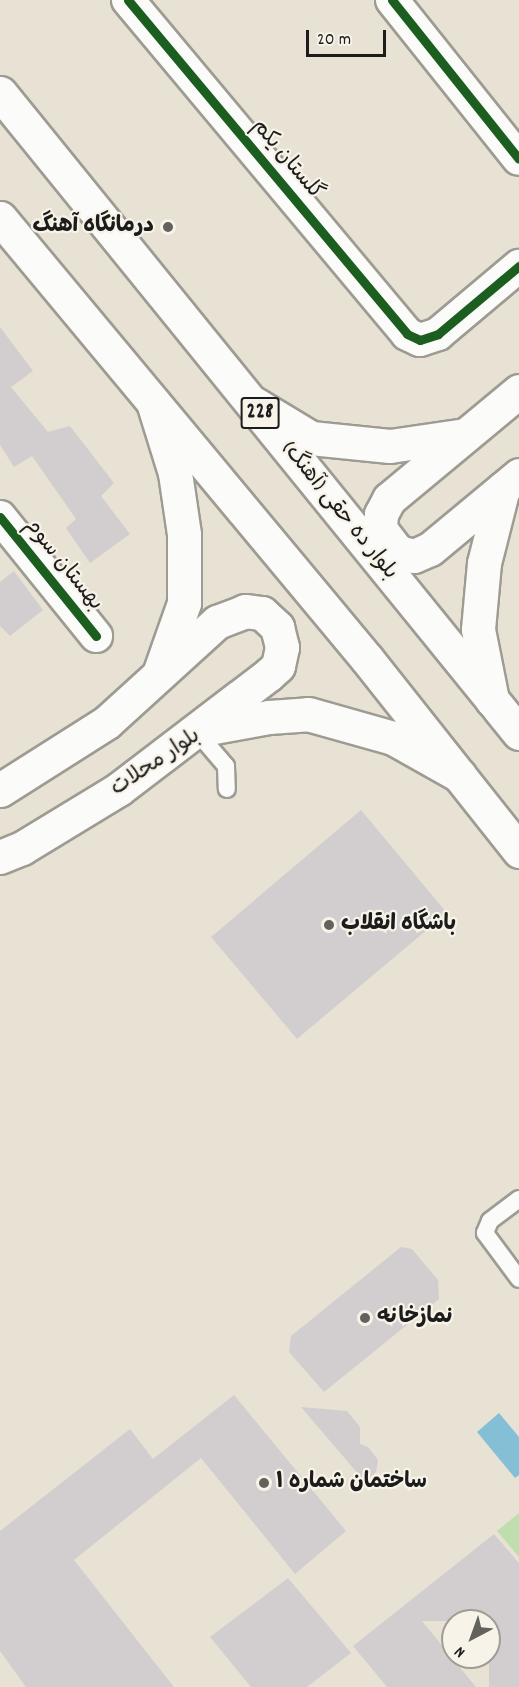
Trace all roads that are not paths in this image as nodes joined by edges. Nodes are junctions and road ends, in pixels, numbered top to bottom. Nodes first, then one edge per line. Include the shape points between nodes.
1 (128, 0) edge
2 (392, 0) edge
3 (0, 93) edge
4 (519, 159) edge
5 (0, 218) edge
6 (519, 266) edge
7 (519, 391) edge
8 (153, 402) junction
9 (250, 402) junction
10 (465, 435) junction
11 (511, 481) edge
12 (0, 517) edge
13 (96, 636) dead end
14 (156, 680) junction
15 (492, 700) junction
16 (196, 731) junction
17 (519, 733) edge
18 (459, 775) junction
19 (227, 789) dead end
20 (0, 790) edge
21 (519, 851) edge
22 (0, 857) edge
23 (519, 1199) edge
24 (519, 1279) edge

1 - 6 street, گلستان یکم via 407,334 420,340 438,334
2 - 4 street
3 - 9 main road, بلوار ده حقی (آهنگ) / 228
5 - 8 main road
7 - 10 main road
8 - 14 main road via 175,473 184,534 184,603
8 - 18 main road
9 - 10 main road via 311,438 390,446
9 - 15 main road, بلوار ده حقی (آهنگ) / 228
10 - 11 main road via 388,499 380,529 387,542 398,552 414,556 422,553
11 - 15 main road via 484,563 478,629
12 - 13 street, بهستان سوم
14 - 16 main road via 217,622 253,612 261,613 278,627 282,647 278,666
14 - 20 main road via 107,722
15 - 17 main road, بلوار ده حقی (آهنگ) / 228
16 - 18 main road, بلوار محلات via 308,714 393,738
16 - 19 lane via 226,766
16 - 22 main road, بلوار محلات via 119,789 22,848
18 - 21 main road
23 - 24 lane via 490,1221 485,1233

